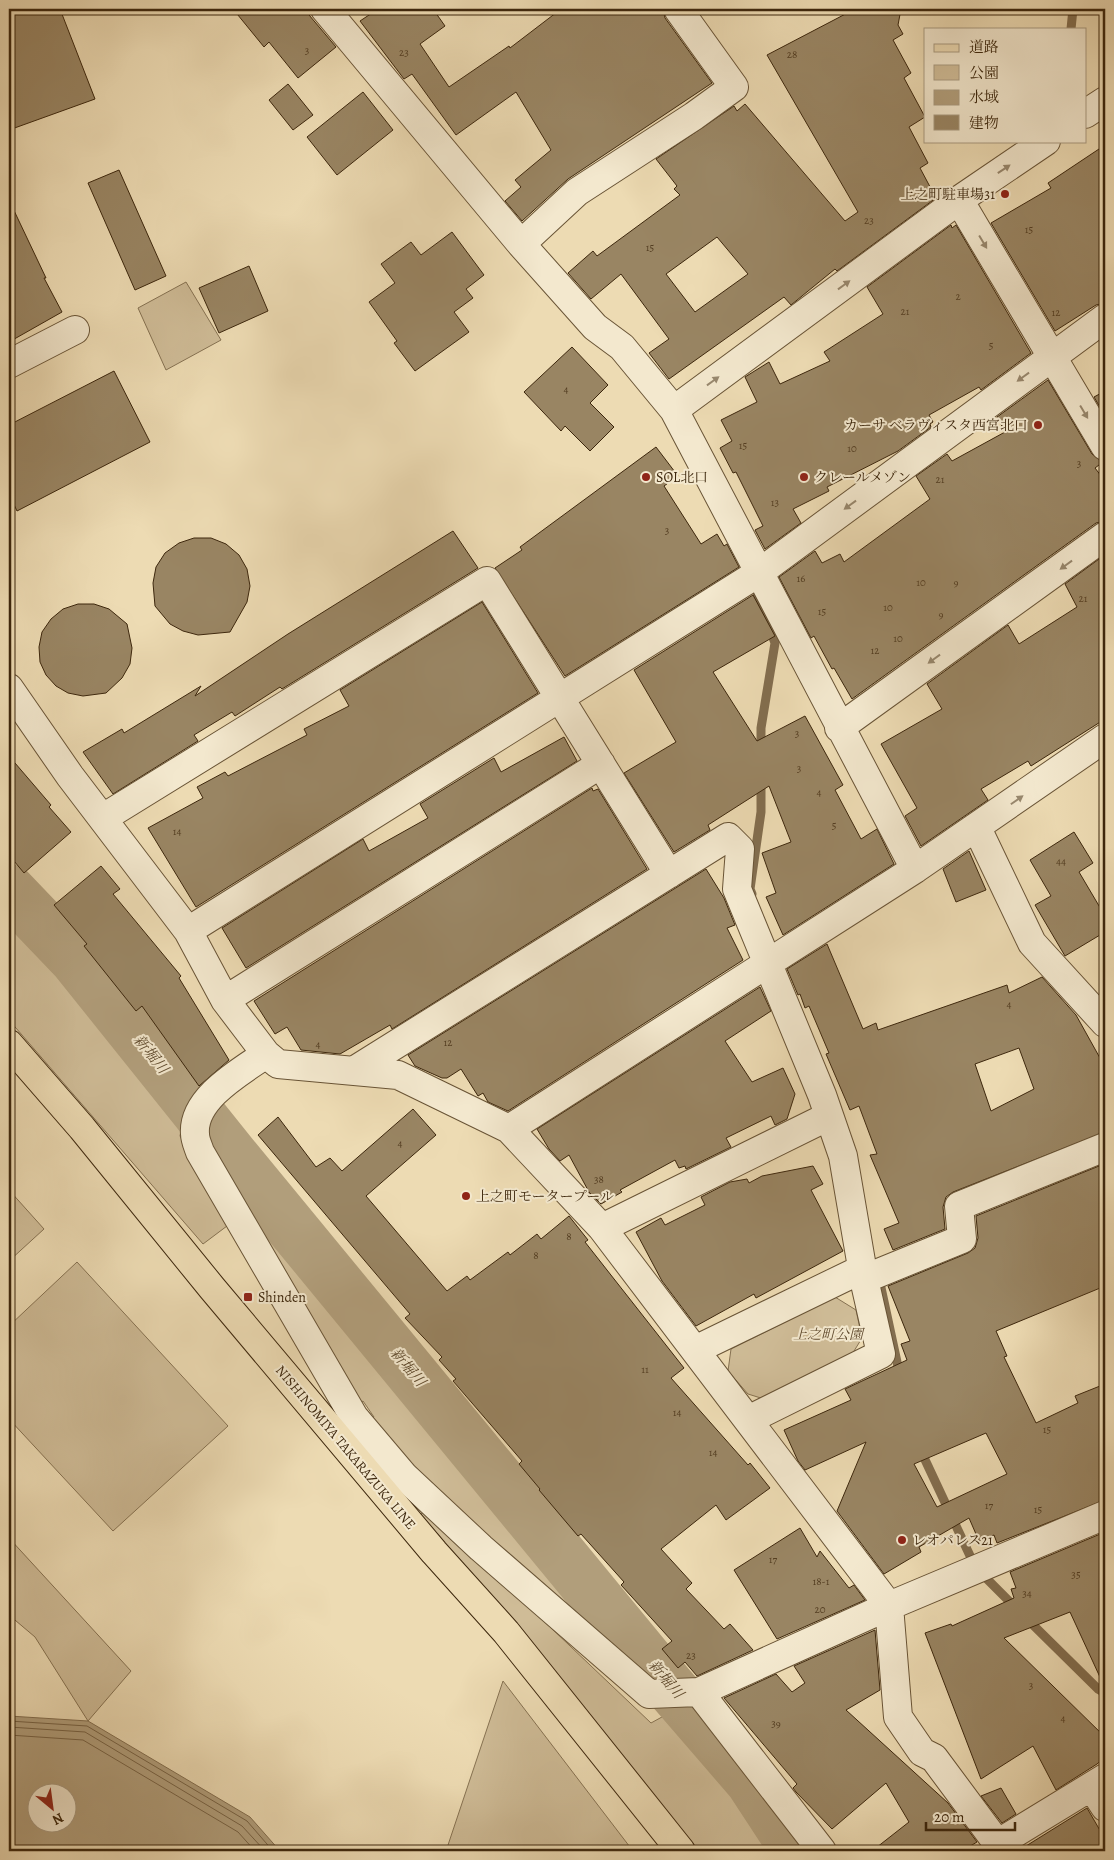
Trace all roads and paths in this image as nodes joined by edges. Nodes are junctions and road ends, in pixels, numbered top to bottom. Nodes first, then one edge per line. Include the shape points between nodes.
1 (325, 9) edge
2 (678, 9) edge
3 (1105, 101) edge
4 (1086, 113) edge
5 (1045, 142) edge
6 (958, 200) junction
7 (521, 244) junction
8 (1105, 318) edge
9 (75, 330) dead end
10 (1051, 356) junction
11 (9, 364) edge
12 (674, 410) junction
13 (1105, 446) edge
14 (1105, 536) edge
15 (760, 572) junction
16 (9, 688) edge
17 (560, 696) junction
18 (838, 728) junction
19 (1105, 738) edge
20 (601, 764) junction
21 (103, 818) junction
22 (979, 833) junction
23 (914, 869) junction
24 (669, 874) junction
25 (188, 931) junction
26 (767, 963) junction
27 (225, 1000) junction
28 (1105, 1023) edge
29 (9, 1044) edge
30 (266, 1054) junction
31 (355, 1070) junction
32 (829, 1116) junction
33 (509, 1129) junction
34 (1105, 1147) edge
35 (602, 1228) junction
36 (863, 1274) junction
37 (695, 1350) junction
38 (748, 1420) junction
39 (344, 1425) junction
40 (1105, 1515) edge
41 (889, 1606) junction
42 (682, 1693) junction
43 (1101, 1791) edge
44 (1000, 1847) edge
45 (681, 1851) edge
46 (822, 1851) edge

1 - 7 street
2 - 7 street via 734,87 577,192
3 - 4 street
6 -> 5 street
6 -> 10 street
12 -> 6 street
7 - 12 street via 594,327 622,347
8 - 10 street
9 - 11 street
10 -> 13 street
10 -> 15 street
12 - 15 street
14 -> 18 street
15 - 17 street
15 - 18 street
16 - 21 street
17 - 20 street
17 - 21 street via 487,581
17 - 25 street
18 - 23 street
22 -> 19 street
20 - 24 street
20 - 27 street
21 - 25 street
22 - 23 street
22 - 28 street via 1032,943
23 - 26 street
24 - 26 street via 728,837 740,848 737,889
24 - 31 street
25 - 27 street
26 - 32 street
26 - 33 street
27 - 30 street
29 - 39 main road, NISHINOMIYA TAKARAZUKA LINE
30 - 31 street via 278,1064
30 - 39 street via 211,1094 195,1133 200,1152
31 - 33 street via 398,1075
32 - 35 street
32 - 36 street via 843,1156
33 - 35 street
34 - 36 street via 959,1206 962,1239
35 - 37 street
36 - 37 street
36 - 38 street via 881,1354
37 - 38 street
38 - 41 street
39 - 42 street via 649,1694
39 - 45 main road, NISHINOMIYA TAKARAZUKA LINE via 434,1552 506,1632
40 - 41 street
41 - 42 street
41 - 44 street via 898,1717 922,1752 934,1758
42 - 46 street
43 - 44 street

